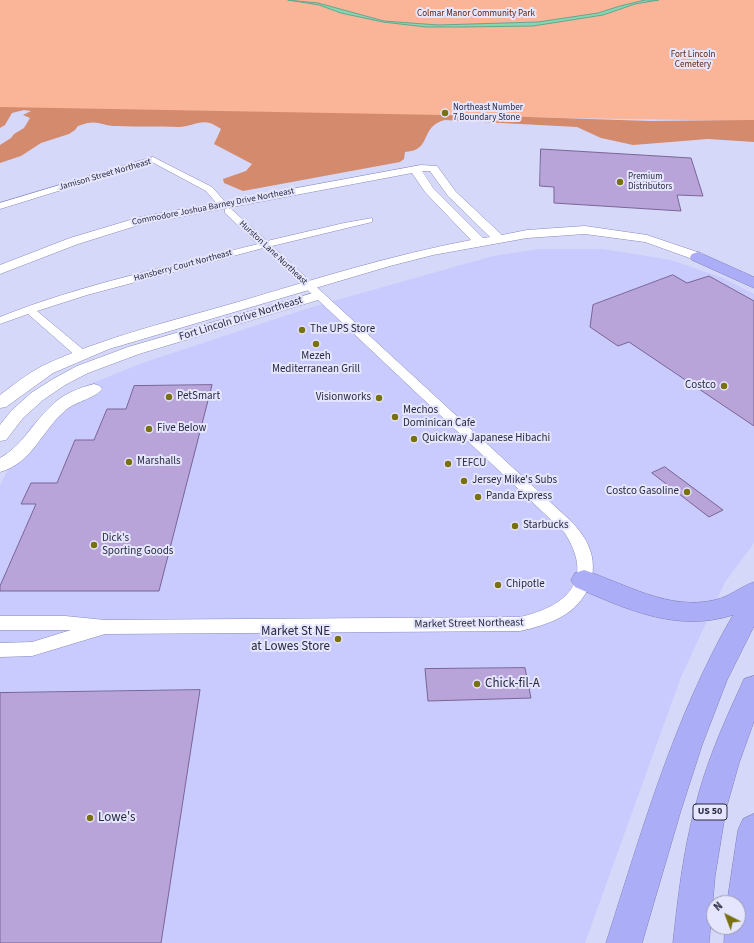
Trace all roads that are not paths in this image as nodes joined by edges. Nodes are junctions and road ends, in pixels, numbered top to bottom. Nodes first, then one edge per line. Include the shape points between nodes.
1 (415, 169) junction
2 (0, 206) edge
3 (225, 208) junction
4 (369, 220) dead end
5 (499, 239) junction
6 (480, 242) junction
7 (265, 245) junction
8 (698, 257) joint
9 (0, 270) edge
10 (754, 283) edge
11 (313, 291) junction
12 (29, 309) junction
13 (0, 321) edge
14 (81, 354) junction
15 (94, 389) dead end
16 (0, 403) edge
17 (0, 436) edge
18 (0, 466) edge
19 (584, 580) junction
20 (754, 592) edge
21 (754, 602) edge
22 (0, 623) edge
23 (105, 627) junction
24 (0, 650) edge
25 (754, 688) edge
26 (754, 830) edge
27 (754, 899) edge
28 (742, 940) edge
29 (624, 943) edge
30 (691, 943) edge

1 - 3 street, Commodore Joshua Barney Drive Northeast
1 - 5 street, Commodore Joshua Barney Drive Northeast via 432,168 452,194
1 - 6 street via 429,190
2 - 3 street, Jamison Street Northeast via 153,159 208,189
3 - 7 street, Hurston Lane Northeast
3 - 9 street, Commodore Joshua Barney Drive Northeast via 119,227 68,243
4 - 7 street, Hansberry Court Northeast
5 - 6 street, Fort Lincoln Drive Northeast
5 - 8 street, Fort Lincoln Drive Northeast via 551,231 600,232 659,242
5 - 11 street, Fort Lincoln Drive Northeast via 495,246 486,251
6 - 11 street, Fort Lincoln Drive Northeast via 402,258
7 - 11 street, Hurston Lane Northeast
7 - 12 street, Hansberry Court Northeast
8 - 10 highway
11 - 14 street, Fort Lincoln Drive Northeast via 128,338
11 - 17 street, Fort Lincoln Drive Northeast via 88,367 66,378 32,401
11 - 19 street, Market Street Northeast via 569,528 584,554 587,571
12 - 13 street, Hansberry Court Northeast
12 - 14 street
14 - 16 street, Fort Lincoln Drive Northeast via 36,377
15 - 18 street via 63,404 28,447 17,457
19 - 20 highway via 650,605 684,612 707,612 728,608
19 - 23 street, Market Street Northeast via 575,596 560,610 545,618 520,624
21 - 29 highway via 723,659 696,720
22 - 23 street, Market Street Northeast via 65,623
23 - 24 street, Market Street Northeast via 32,649
25 - 30 highway, US 50 via 734,736 710,809 698,876
26 - 28 highway via 745,889
27 - 28 highway

